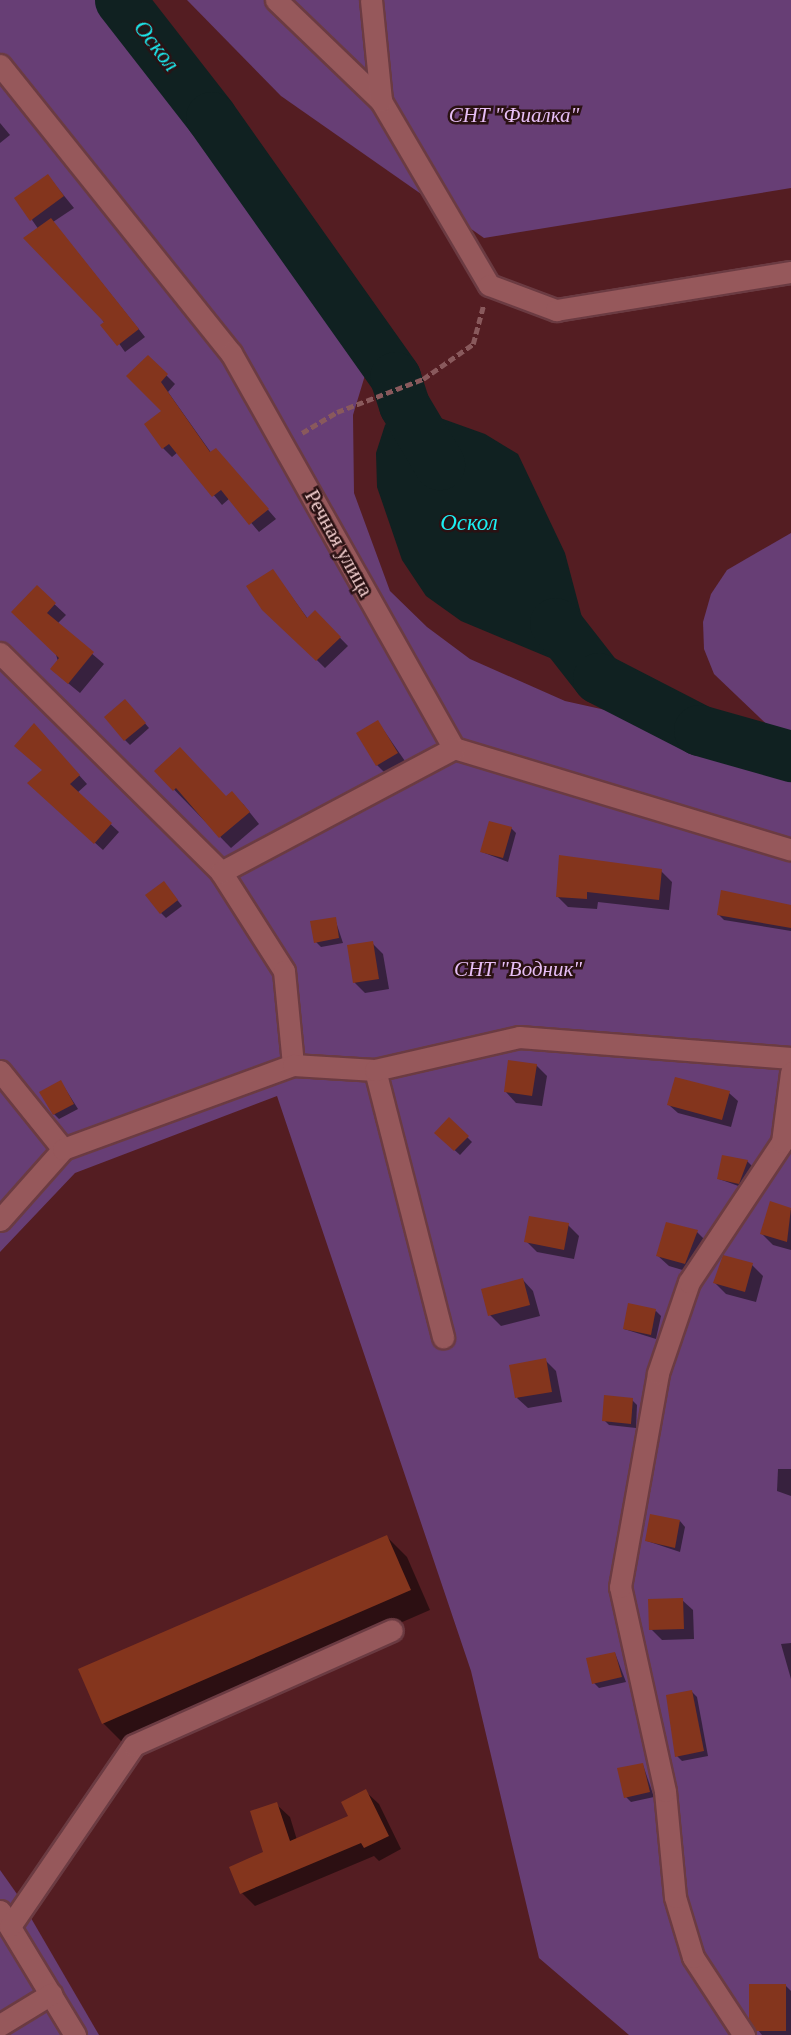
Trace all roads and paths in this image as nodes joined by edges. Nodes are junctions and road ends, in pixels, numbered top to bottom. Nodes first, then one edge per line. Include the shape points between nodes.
1 (276, 0) edge
2 (371, 0) edge
3 (0, 65) edge
4 (382, 101) junction
5 (791, 272) edge
6 (489, 285) junction
7 (283, 444) junction
8 (0, 653) edge
9 (454, 748) junction
10 (791, 850) edge
11 (222, 872) junction
12 (791, 1058) edge
13 (293, 1065) junction
14 (0, 1070) edge
15 (375, 1070) junction
16 (791, 1073) edge
17 (63, 1149) junction
18 (0, 1220) edge
19 (443, 1337) dead end
20 (392, 1630) dead end
21 (5, 1918) edge
22 (51, 1994) junction
23 (0, 2025) edge
24 (75, 2035) edge
25 (744, 2035) edge

1 - 4 street
2 - 4 street
3 - 7 street, Речная улица via 231,353
4 - 6 street
5 - 6 street via 556,310
6 - 7 path via 473,344 423,379 337,412
7 - 9 street, Речная улица
8 - 11 street
9 - 10 street
9 - 11 street
11 - 13 street via 284,971
12 - 15 street via 519,1037
13 - 15 street
13 - 17 street
14 - 17 street
15 - 19 street
16 - 25 street via 782,1142 689,1282 658,1373 620,1587 666,1791 675,1897 693,1958
17 - 18 street
20 - 21 street via 134,1745
21 - 22 street
22 - 23 street
22 - 24 street

